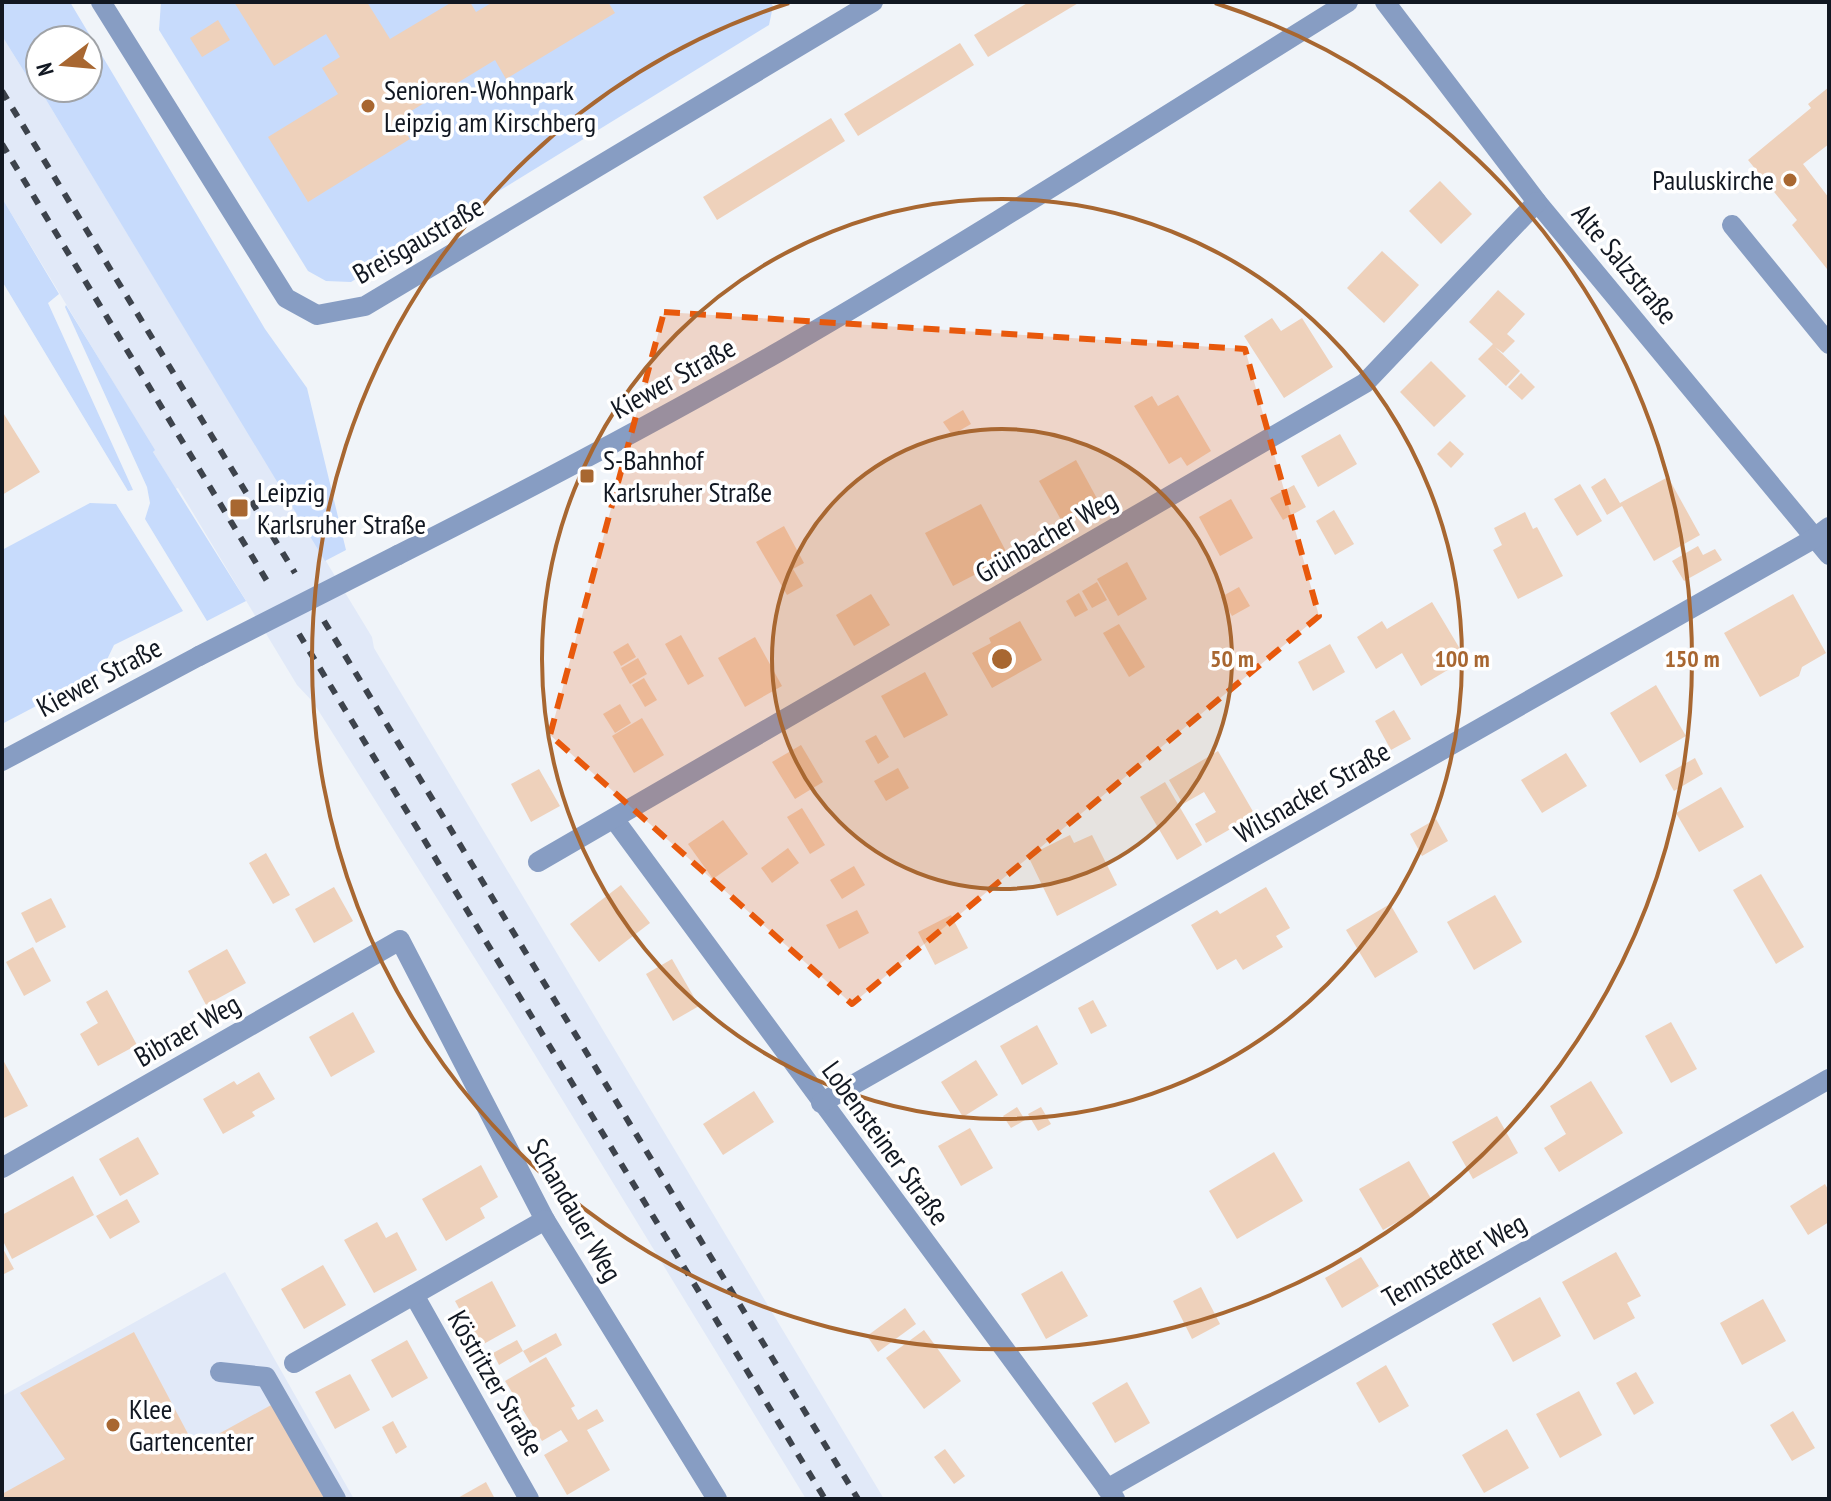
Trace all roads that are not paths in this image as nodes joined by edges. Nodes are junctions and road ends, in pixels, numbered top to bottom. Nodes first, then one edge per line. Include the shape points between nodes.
1 (101, 2) edge
2 (873, 2) edge
3 (1348, 2) edge
4 (1385, 2) edge
5 (1537, 202) junction
6 (1732, 225) dead end
7 (1829, 344) edge
8 (1821, 533) edge
9 (1829, 555) edge
10 (2, 761) edge
11 (614, 819) junction
12 (538, 862) dead end
13 (400, 940) joint
14 (1829, 1079) edge
15 (821, 1103) junction
16 (2, 1168) edge
17 (545, 1220) junction
18 (414, 1295) junction
19 (294, 1363) dead end
20 (220, 1372) dead end
21 (1111, 1494) edge
22 (336, 1499) edge
23 (529, 1499) edge
24 (717, 1499) edge

1 - 2 street, Breisgaustraße via 286,298 317,315 365,306
3 - 10 street, Kiewer Straße, bridge via 792,344
4 - 5 street, Alte Salzstraße
5 - 8 street, Alte Salzstraße
5 - 11 street, Grünbacher Weg via 1365,383
6 - 7 street
8 - 9 street, Alte Salzstraße
8 - 15 street, Wilsnacker Straße
11 - 12 street, Grünbacher Weg
11 - 15 street, Lobensteiner Straße
13 - 16 street, Bibraer Weg
13 - 17 street, Schandauer Weg
14 - 21 street, Tennstedter Weg
15 - 21 street, Lobensteiner Straße
17 - 18 street, Köstritzer Straße
17 - 24 street, Schandauer Weg
18 - 19 street, Köstritzer Straße
18 - 23 street, Köstritzer Straße
20 - 22 street via 266,1377

